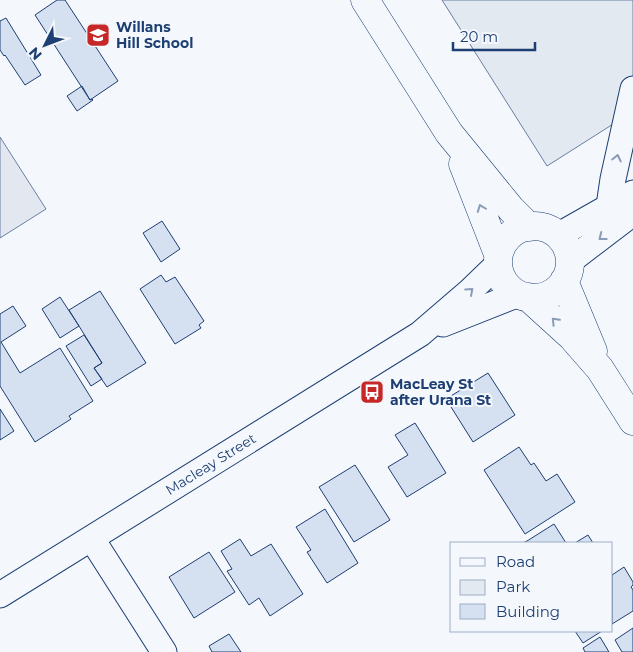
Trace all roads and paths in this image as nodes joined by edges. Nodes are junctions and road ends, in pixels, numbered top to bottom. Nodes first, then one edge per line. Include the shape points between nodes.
1 (366, 0) edge
2 (633, 89) edge
3 (449, 133) junction
4 (633, 193) edge
5 (609, 206) junction
6 (633, 213) edge
7 (529, 227) junction
8 (559, 235) junction
9 (498, 259) junction
10 (567, 271) junction
11 (524, 295) junction
12 (420, 334) junction
13 (600, 369) junction
14 (633, 421) edge
15 (92, 539) junction
16 (0, 595) edge
17 (164, 652) edge

1 - 3 street
5 -> 2 street
3 - 7 street
9 -> 3 street via 478,200
4 - 5 street
5 - 8 street
6 -> 10 street
7 - 8 street via 547,228
7 - 9 street via 516,231 503,243
8 - 10 street via 566,245
9 - 11 street via 498,271 503,281 511,291
12 -> 9 street, Macleay Street via 470,291
10 - 11 street via 552,293 537,297
10 - 13 street
11 - 12 street, Macleay Street
13 -> 11 street via 572,337
12 - 15 street, Macleay Street
13 - 14 street
15 - 16 street, Macleay Street
15 - 17 street

